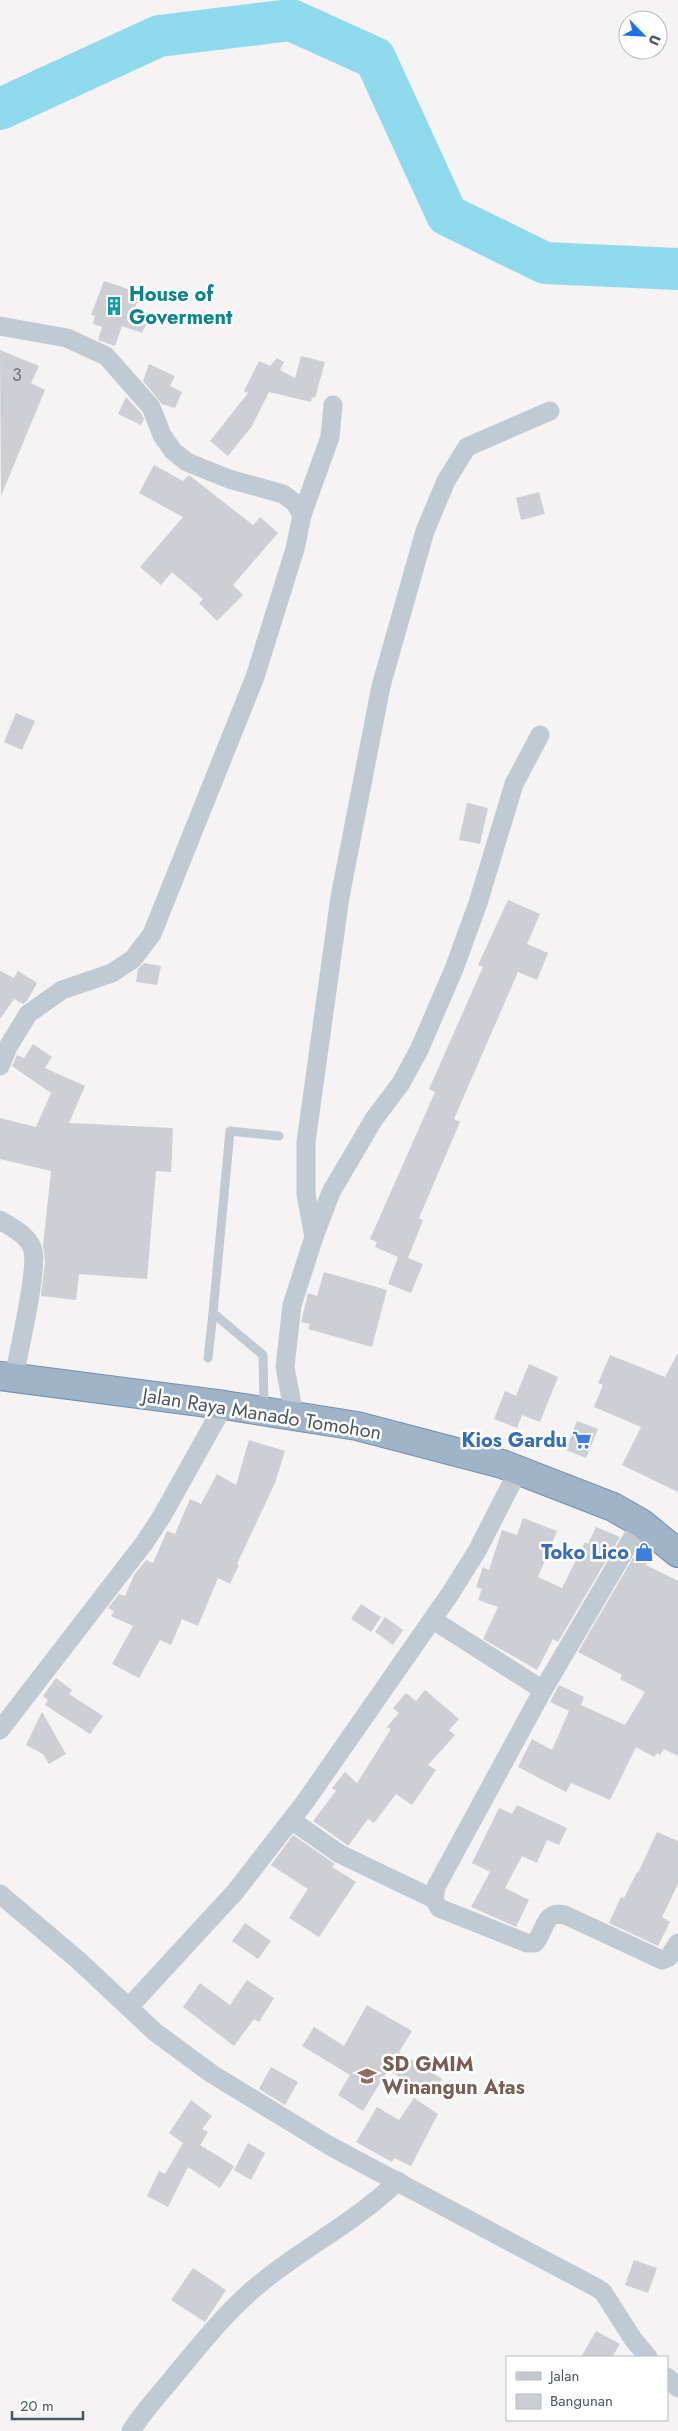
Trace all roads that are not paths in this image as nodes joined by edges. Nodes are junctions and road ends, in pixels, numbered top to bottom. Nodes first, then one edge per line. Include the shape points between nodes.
1 (0, 326) edge
2 (333, 405) dead end
3 (550, 412) dead end
4 (302, 515) junction
5 (540, 735) dead end
6 (0, 1066) edge
7 (279, 1136) dead end
8 (0, 1220) edge
9 (314, 1237) junction
10 (213, 1313) junction
11 (208, 1358) dead end
12 (7, 1377) edge
13 (224, 1405) junction
14 (264, 1411) junction
15 (294, 1415) junction
16 (519, 1469) junction
17 (641, 1523) junction
18 (678, 1553) edge
19 (432, 1620) junction
20 (543, 1690) junction
21 (0, 1730) edge
22 (291, 1820) junction
23 (0, 1894) edge
24 (434, 1899) junction
25 (678, 1943) edge
26 (128, 2007) junction
27 (398, 2181) junction
28 (647, 2356) edge
29 (668, 2378) edge
30 (678, 2388) edge
31 (131, 2431) edge

1 - 4 street via 67,338 106,356 151,408 162,435 173,451 188,462 228,479 283,494 295,503
2 - 4 street via 330,437
3 - 9 street via 468,447 446,481 425,531 402,608 381,686 340,897 306,1142 306,1194
4 - 6 street via 295,550 255,677 152,934 133,958 112,973 62,990 28,1014
5 - 9 street via 514,784 478,904 419,1050 336,1183
7 - 10 lane via 230,1131
8 - 12 street via 23,1236 33,1250 31,1282
9 - 15 street via 292,1305 285,1367
10 - 11 lane
10 - 14 lane via 263,1355
12 - 13 highway, Jalan Raya Manado Tomohon
13 - 14 highway, Jalan Raya Manado Tomohon
13 - 21 street via 145,1542
14 - 15 highway, Jalan Raya Manado Tomohon
15 - 16 highway, Jalan Raya Manado Tomohon via 357,1426
16 - 17 highway, Jalan Raya Manado Tomohon via 613,1507
16 - 19 street via 477,1551
17 - 18 highway, Jalan Raya Manado Tomohon
17 - 20 street
19 - 20 street
19 - 22 street
20 - 24 street via 436,1887
22 - 24 street via 340,1854
22 - 26 street via 235,1892
23 - 26 street
24 - 25 street via 438,1908 527,1943 534,1943 550,1916 556,1914 566,1915 662,1960 669,1957
26 - 27 street via 155,2032 212,2074 330,2146
27 - 28 street via 603,2292
27 - 31 street via 375,2203 252,2290 200,2346
29 - 30 street

